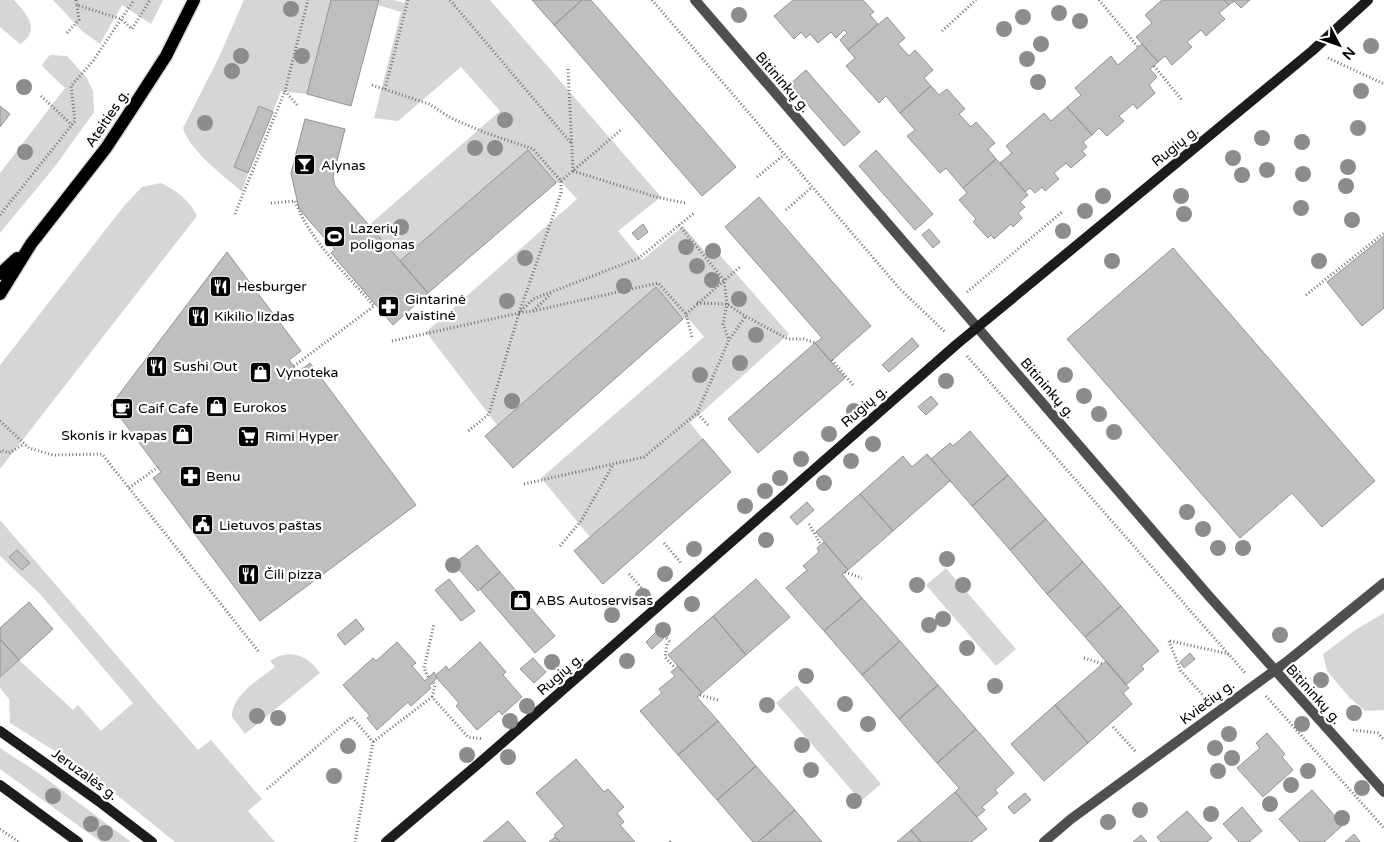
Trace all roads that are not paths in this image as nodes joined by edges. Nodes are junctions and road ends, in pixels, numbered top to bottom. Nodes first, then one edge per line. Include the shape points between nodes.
1 (194, 0) edge
2 (695, 0) edge
3 (1368, 0) edge
4 (31, 244) junction
5 (0, 274) edge
6 (0, 294) edge
7 (977, 328) junction
8 (1384, 582) edge
9 (1274, 670) junction
10 (0, 731) edge
11 (0, 785) edge
12 (1384, 792) edge
13 (78, 842) edge
14 (152, 842) edge
15 (386, 842) edge
16 (1044, 842) edge

1 - 4 main road, Ateities g. via 166,56 106,148
2 - 7 street, Bitininkų g.
3 - 7 street, Rugių g.
4 - 5 main road, Ateities g.
4 - 6 main road, Ateities g.
7 - 9 street, Bitininkų g.
7 - 15 street, Rugių g.
8 - 9 street, Kviečių g.
9 - 12 street, Bitininkų g.
9 - 16 street, Kviečių g.
10 - 14 street, Jeruzalės g.
11 - 13 street

